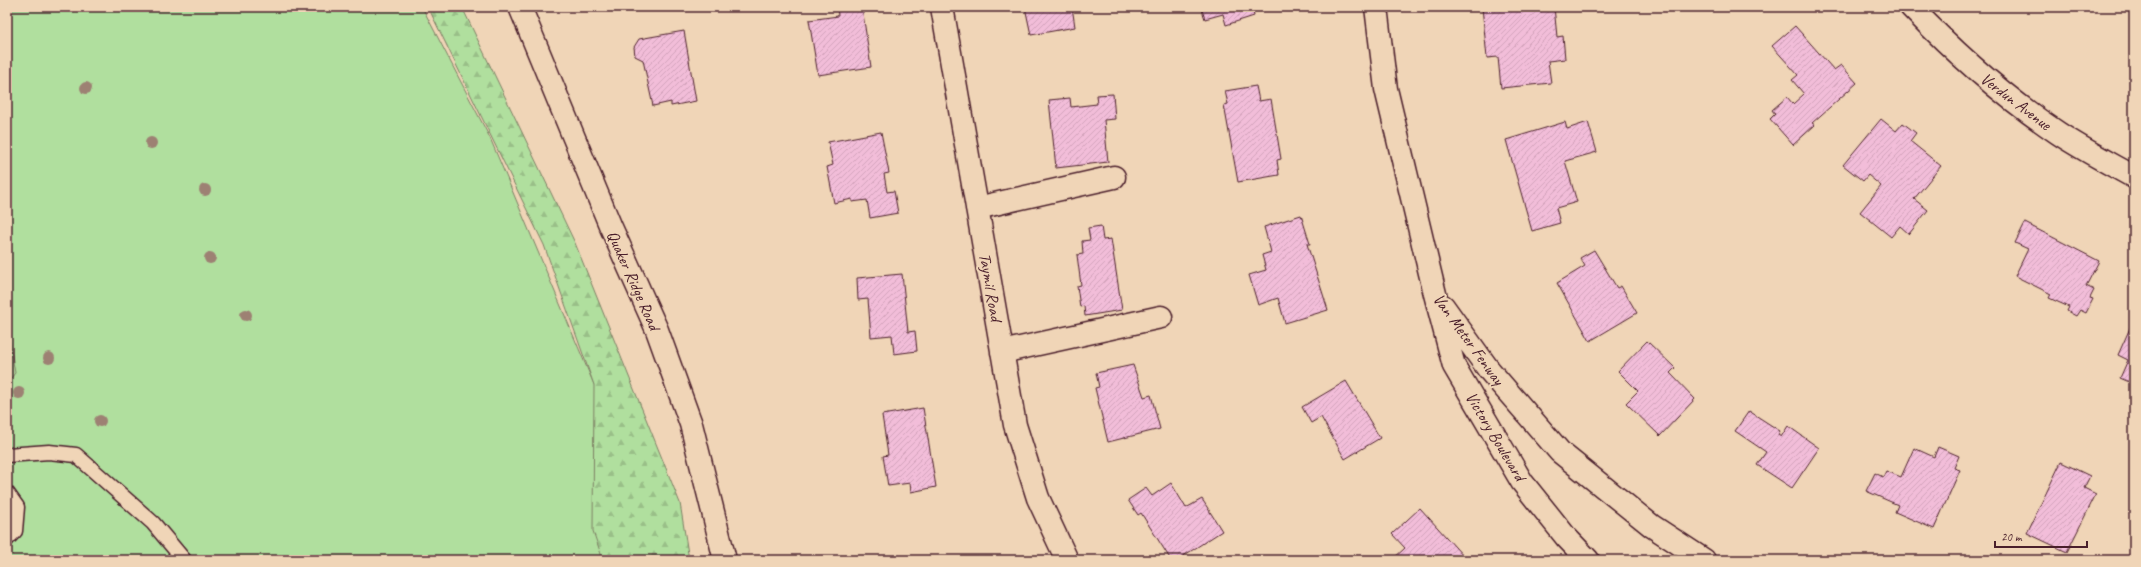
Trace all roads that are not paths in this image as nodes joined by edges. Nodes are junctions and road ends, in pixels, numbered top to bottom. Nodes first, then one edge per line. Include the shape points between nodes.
1 (520, 7) edge
2 (942, 7) edge
3 (1376, 7) edge
4 (1911, 7) edge
5 (1114, 177) dead end
6 (2134, 177) edge
7 (977, 208) junction
8 (1434, 294) junction
9 (1161, 317) dead end
10 (1002, 352) junction
11 (7, 455) edge
12 (7, 493) edge
13 (7, 539) edge
14 (184, 560) edge
15 (724, 560) edge
16 (1067, 560) edge
17 (1588, 560) edge
18 (1704, 560) edge

1 - 15 street, Quaker Ridge Road via 657,330 691,424
2 - 7 street, Taymil Road
3 - 8 street, Van Meter Fenway via 1386,89
4 - 6 street, Verdun Avenue via 1944,41 2004,94 2059,133
5 - 7 street
7 - 10 street, Taymil Road
8 - 17 street, Victory Boulevard via 1454,366 1522,482
8 - 18 street, Van Meter Fenway via 1489,370 1560,452 1652,526
9 - 10 street
10 - 16 street, Taymil Road via 1015,425 1038,498
11 - 14 lane via 49,452 76,455 153,523
12 - 13 lane via 17,507 15,531

